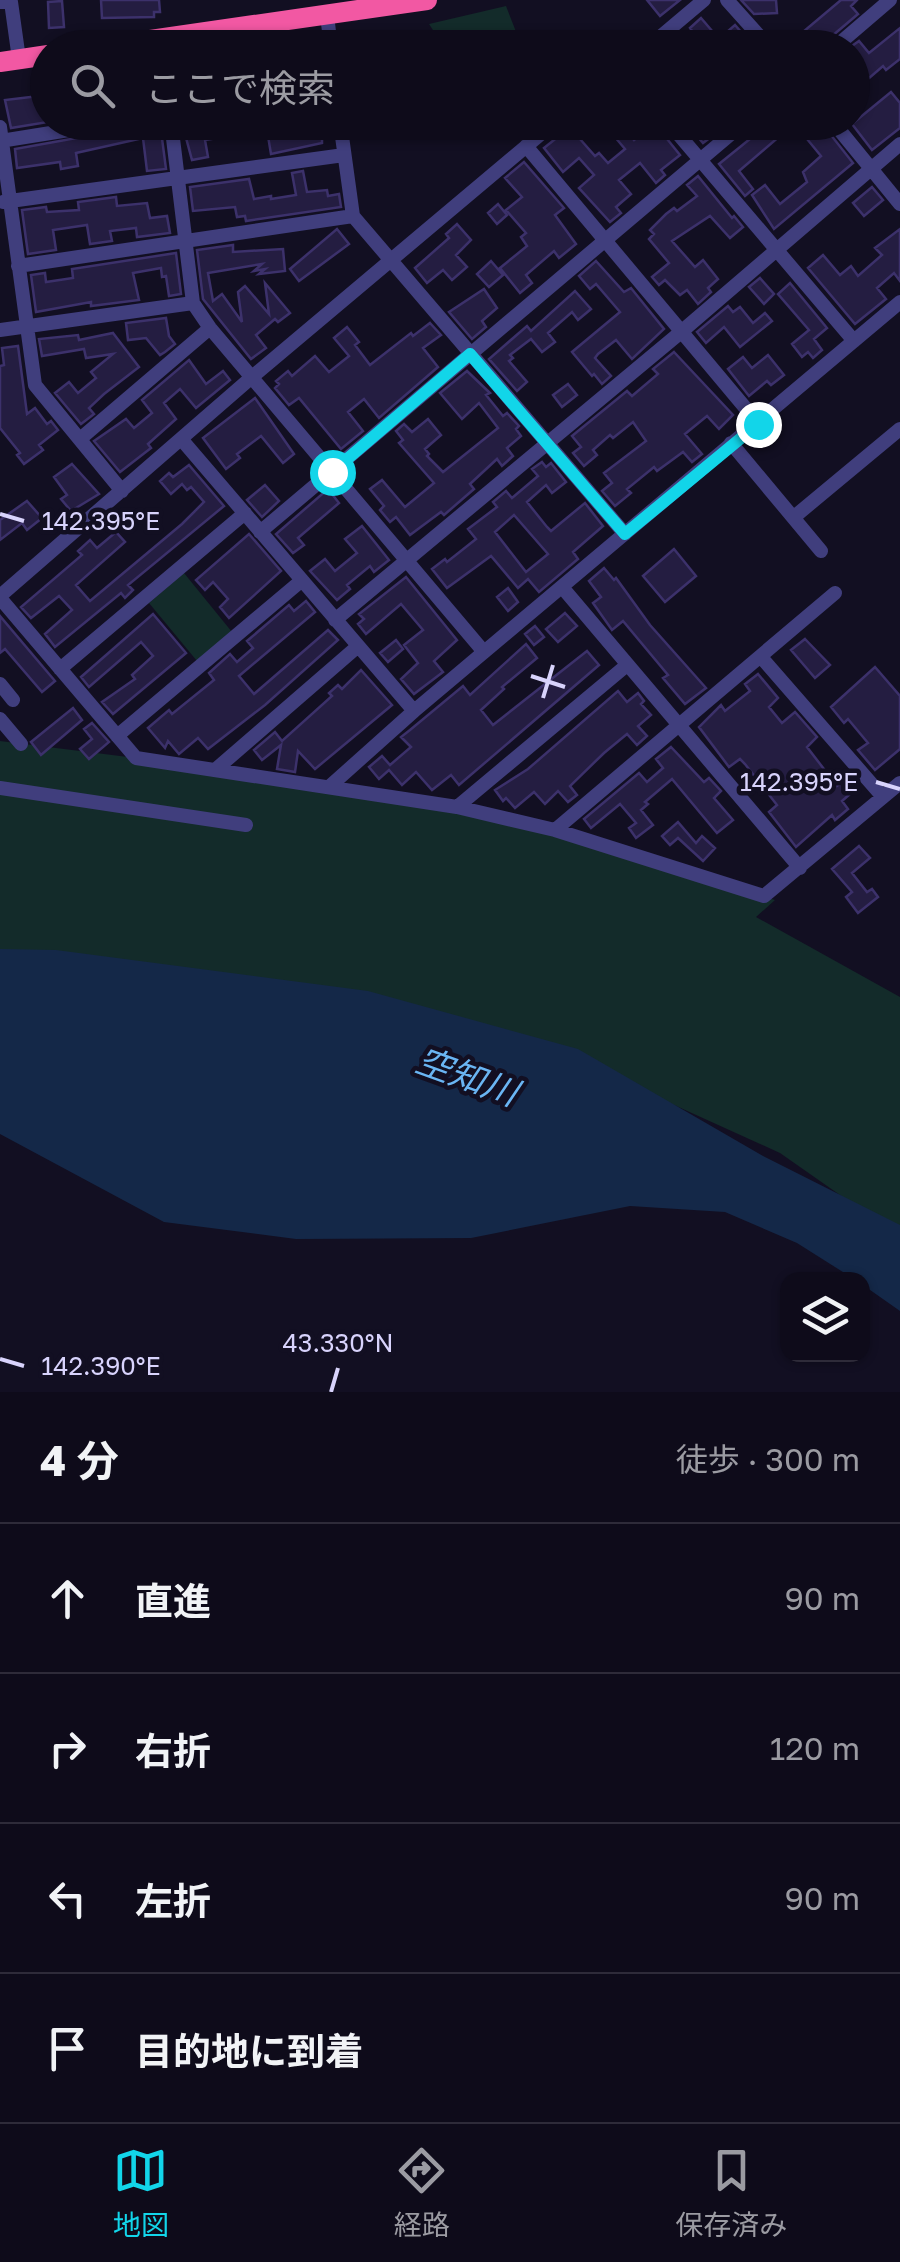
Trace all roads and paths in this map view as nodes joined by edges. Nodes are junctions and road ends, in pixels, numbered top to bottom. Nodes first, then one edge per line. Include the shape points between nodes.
1 (427, 0) edge
2 (704, 0) edge
3 (727, 0) edge
4 (890, 0) edge
5 (0, 2) edge
6 (327, 15) junction
7 (238, 30) edge
8 (329, 30) edge
9 (668, 30) edge
10 (754, 30) edge
11 (855, 30) edge
12 (10, 60) edge
13 (30, 133) edge
14 (1, 136) edge
15 (174, 140) edge
16 (342, 140) edge
17 (533, 140) edge
18 (682, 140) edge
19 (723, 140) edge
20 (848, 140) edge
21 (900, 144) edge
22 (526, 146) junction
23 (344, 155) junction
24 (699, 161) junction
25 (871, 169) junction
26 (179, 177) junction
27 (5, 201) edge
28 (900, 204) edge
29 (352, 216) junction
30 (186, 240) junction
31 (606, 240) junction
32 (776, 250) junction
33 (391, 262) junction
34 (18, 266) junction
35 (900, 302) edge
36 (193, 303) junction
37 (26, 327) junction
38 (210, 328) junction
39 (0, 330) edge
40 (682, 332) junction
41 (854, 341) junction
42 (470, 354) junction
43 (252, 377) junction
44 (758, 424) junction
45 (900, 429) edge
46 (80, 440) junction
47 (182, 440) junction
48 (547, 443) junction
49 (731, 443) junction
50 (332, 472) junction
51 (122, 491) junction
52 (245, 514) junction
53 (794, 517) junction
54 (260, 532) junction
55 (625, 534) junction
56 (822, 552) dead end
57 (407, 562) junction
58 (300, 581) junction
59 (562, 587) junction
60 (835, 593) dead end
61 (0, 597) edge
62 (335, 620) junction
63 (357, 648) junction
64 (484, 652) junction
65 (761, 658) junction
66 (627, 664) junction
67 (60, 668) junction
68 (0, 684) edge
69 (13, 700) dead end
70 (414, 711) junction
71 (0, 720) edge
72 (678, 724) junction
73 (117, 736) junction
74 (21, 744) dead end
75 (216, 770) junction
76 (900, 783) edge
77 (329, 787) junction
78 (0, 788) edge
79 (882, 798) junction
80 (457, 807) junction
81 (246, 824) dead end
82 (555, 830) junction
83 (800, 868) junction

1 - 6 highway
2 - 9 street
3 - 10 street
4 - 11 street
5 - 12 street via 11,2
6 - 7 highway
6 - 8 street
13 - 14 street
14 - 27 street
15 - 26 street
16 - 23 street
17 - 22 street
18 - 24 street
19 - 24 street
20 - 25 street
21 - 25 street
22 - 31 street
22 - 33 street
23 - 26 street
23 - 29 street
24 - 31 street
24 - 32 street
25 - 28 street
25 - 32 street
26 - 27 street
26 - 30 street
27 - 34 street
29 - 30 street
29 - 33 street
30 - 34 street
30 - 36 street
31 - 40 street
31 - 42 street
32 - 40 street
32 - 41 street
33 - 42 street
33 - 43 street
34 - 37 street
35 - 41 street
36 - 37 street
36 - 38 street
37 - 39 street
37 - 46 street via 35,385
38 - 43 street
38 - 46 street
40 - 44 street
40 - 48 street
41 - 44 street
42 - 48 street
42 - 50 street
43 - 47 street
43 - 50 street
44 - 49 street
45 - 53 street
46 - 51 street
47 - 51 street
47 - 52 street
48 - 55 street
48 - 57 street
49 - 53 street
49 - 55 street
50 - 54 street
50 - 57 street
51 - 61 street
52 - 54 street
52 - 67 street
53 - 56 street
54 - 58 street
55 - 59 street
57 - 62 street
57 - 64 street
58 - 62 street
58 - 73 street
59 - 64 street
59 - 66 street
60 - 65 street
61 - 67 street
62 - 63 street
63 - 70 street
63 - 75 street
64 - 70 street
65 - 72 street
65 - 79 street
66 - 72 street
66 - 80 street
67 - 73 street
68 - 69 street
70 - 77 street
71 - 74 street
72 - 82 street
72 - 83 street
73 - 75 street via 136,758
75 - 77 street
76 - 79 street
77 - 80 street
78 - 81 street
79 - 83 street
80 - 82 street
82 - 83 street via 764,896

